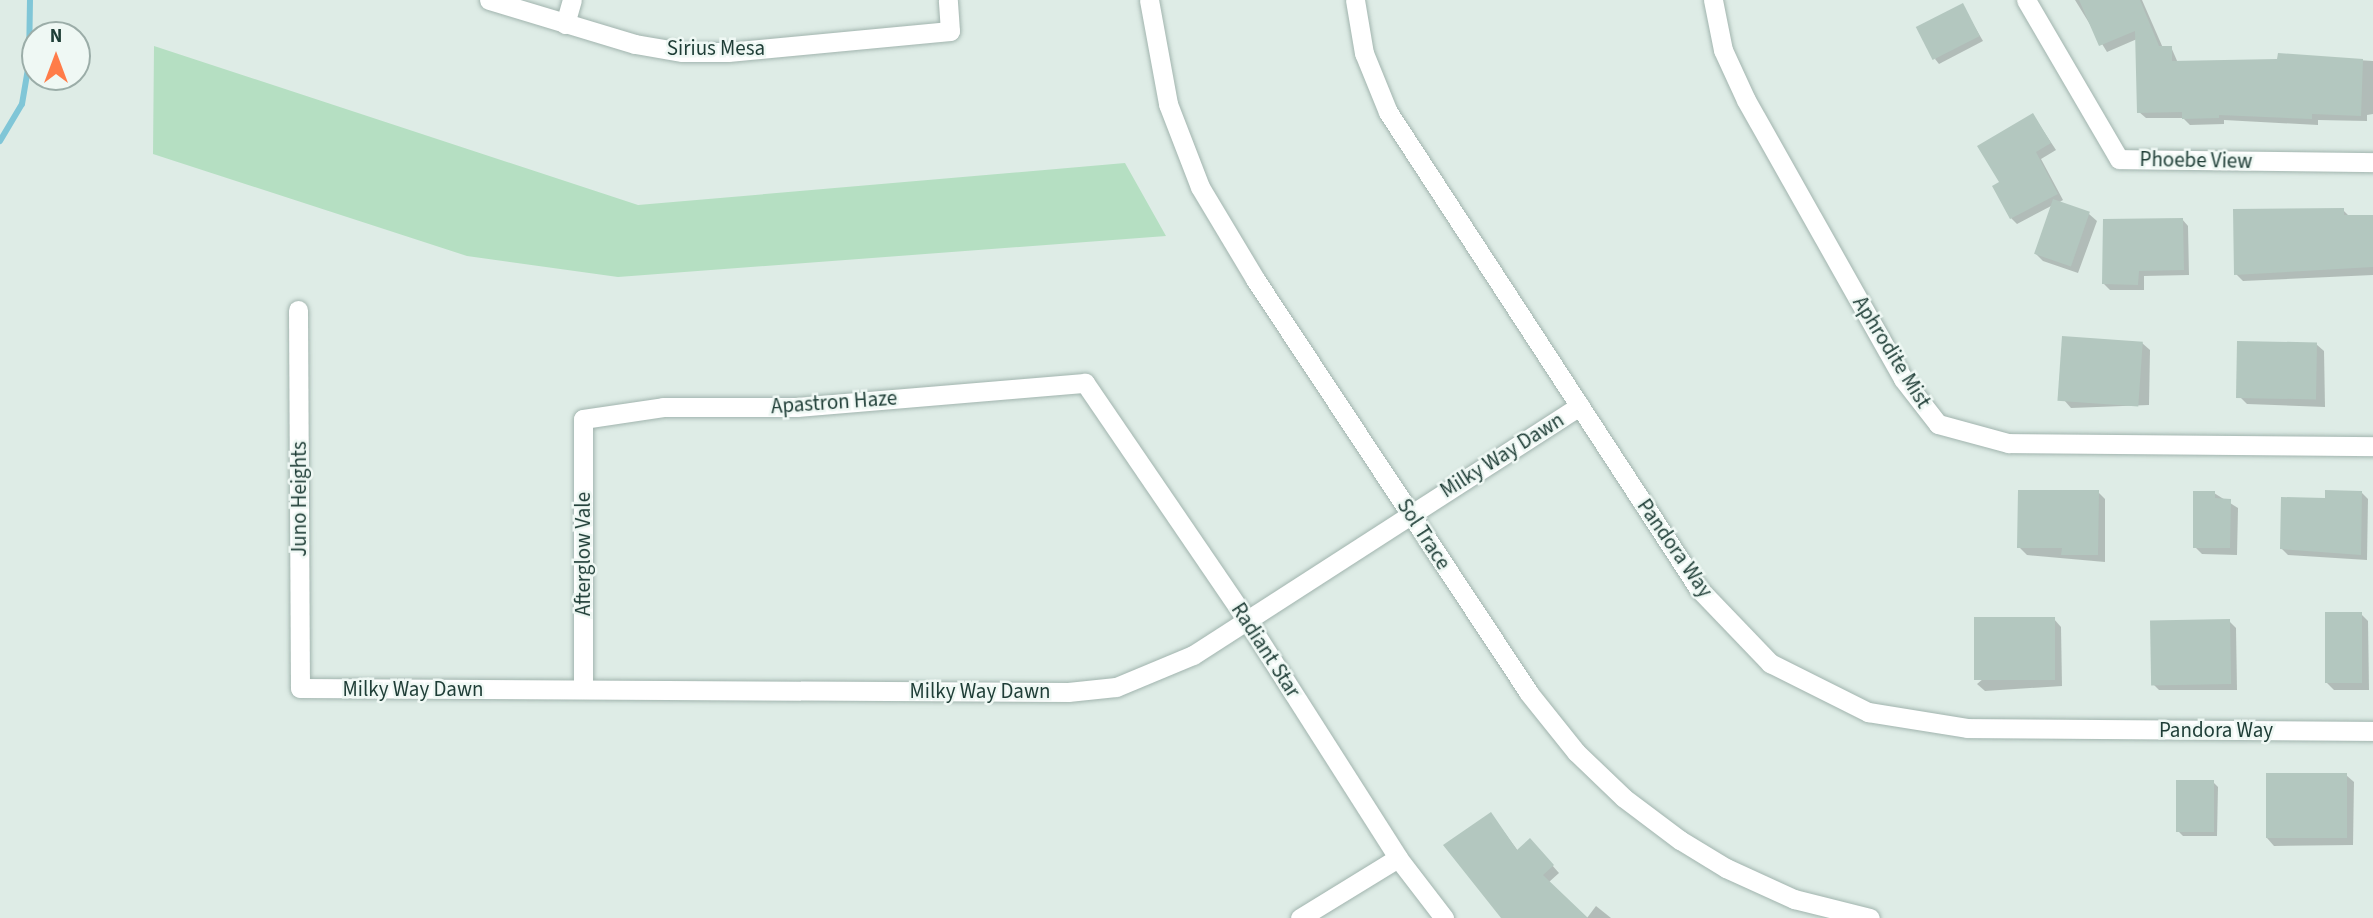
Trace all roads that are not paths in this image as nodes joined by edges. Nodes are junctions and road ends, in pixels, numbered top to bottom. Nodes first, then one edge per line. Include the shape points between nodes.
1 (489, 0) edge
2 (572, 0) edge
3 (948, 0) edge
4 (1149, 0) edge
5 (1355, 0) edge
6 (1713, 0) edge
7 (2026, 0) edge
8 (565, 24) junction
9 (2373, 162) edge
10 (298, 310) dead end
11 (1085, 383) joint
12 (1580, 406) junction
13 (583, 419) joint
14 (2373, 446) edge
15 (1410, 513) junction
16 (1247, 619) junction
17 (300, 688) joint
18 (583, 690) junction
19 (2373, 731) edge
20 (1398, 858) junction
21 (1300, 918) edge
22 (1444, 918) edge
23 (1870, 918) edge

1 - 8 street, Sirius Mesa
2 - 8 street
3 - 8 street, Sirius Mesa via 950,32 728,52 682,52
4 - 15 street, Sol Trace via 1168,104 1200,187 1255,279
5 - 12 street, Pandora Way via 1364,53 1388,112
6 - 14 street, Aphrodite Mist via 1723,50 1746,100 1903,379 1938,424 2008,443
7 - 9 street, Phoebe View via 2119,159
10 - 17 street, Juno Heights
11 - 13 street, Apastron Haze via 797,407 663,407
11 - 16 street, Radiant Star
12 - 15 street, Milky Way Dawn
12 - 19 street, Pandora Way via 1699,589 1770,663 1868,712 1967,729
13 - 18 street, Afterglow Vale
15 - 16 street, Milky Way Dawn
15 - 23 street, Sol Trace via 1528,692 1576,752 1625,798 1726,868 1794,899
16 - 18 street, Milky Way Dawn via 1193,655 1154,675 1116,687 1069,692
16 - 20 street, Radiant Star
17 - 18 street, Milky Way Dawn
20 - 21 street
20 - 22 street, Radiant Star

